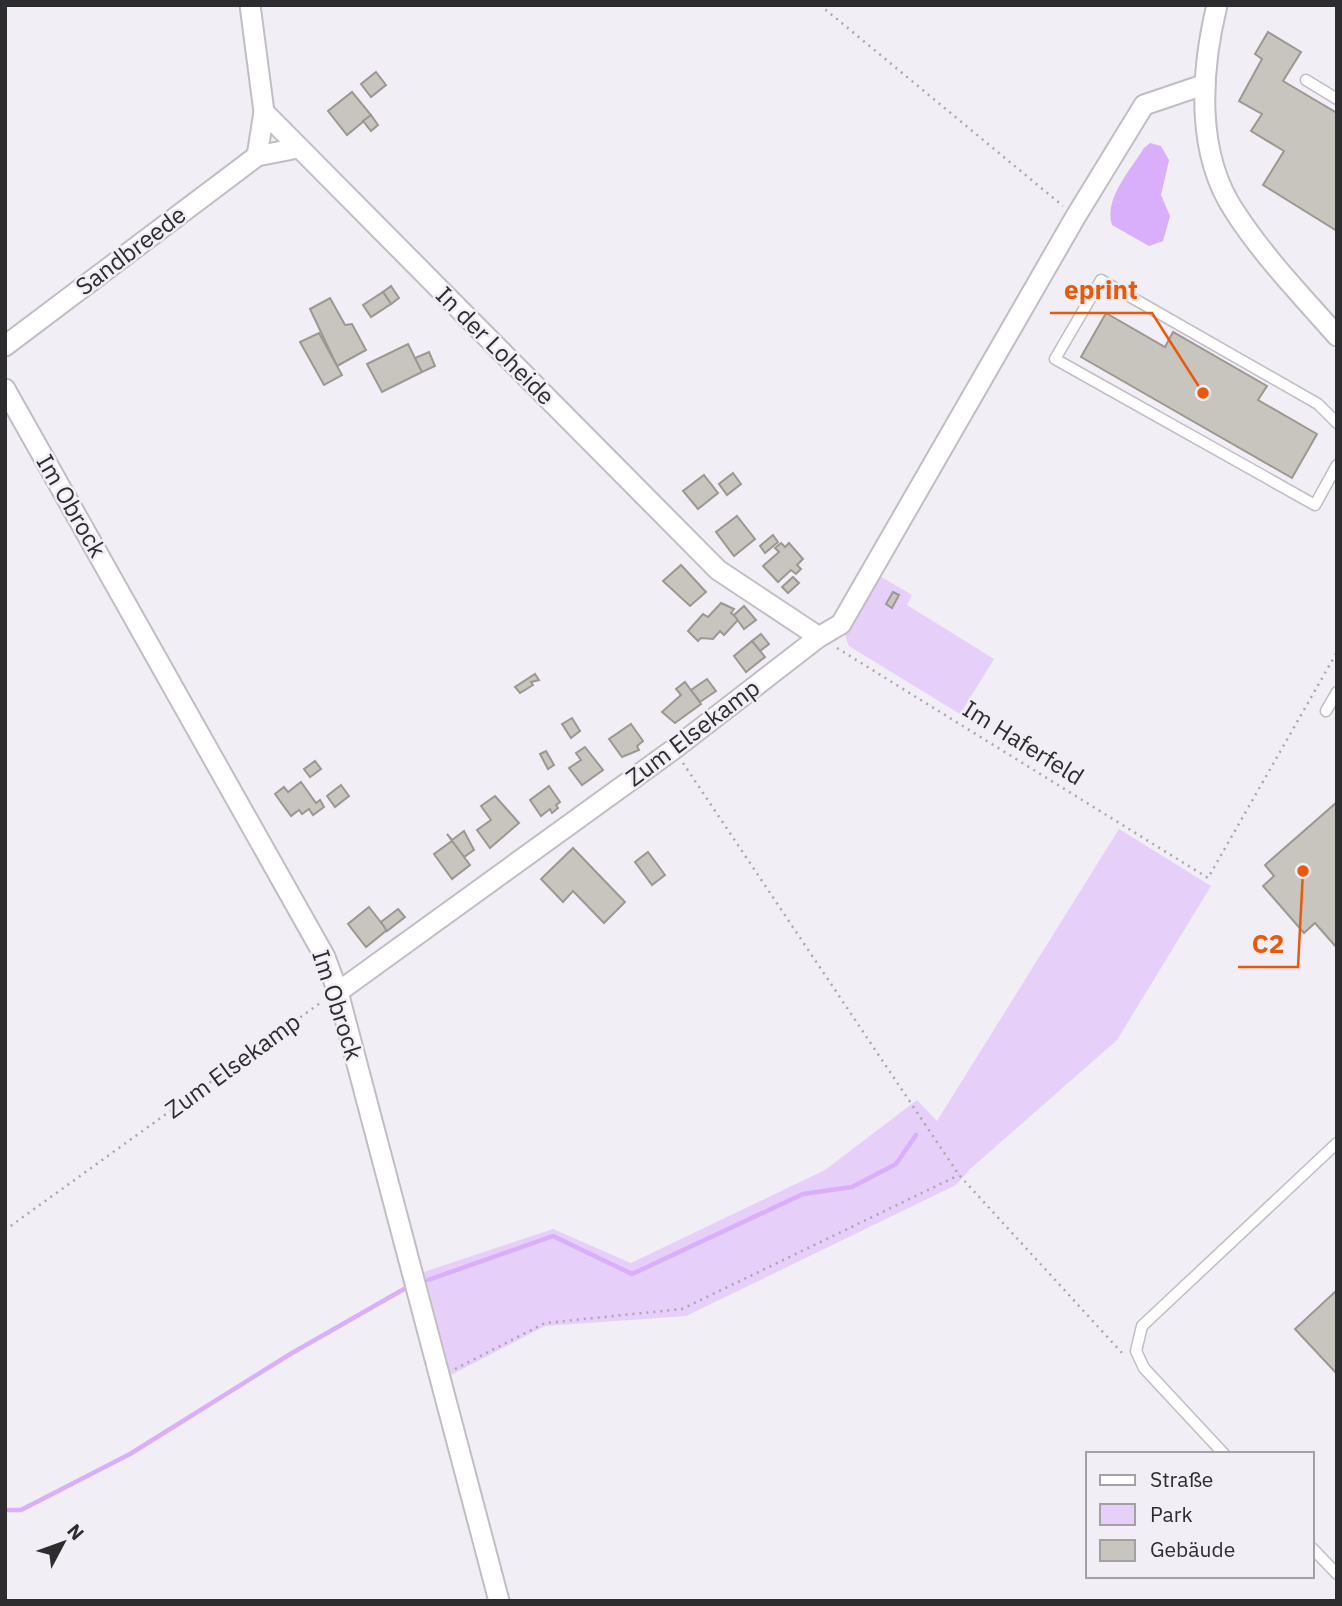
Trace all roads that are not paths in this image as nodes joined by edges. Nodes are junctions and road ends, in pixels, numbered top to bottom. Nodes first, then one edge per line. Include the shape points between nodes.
1 (250, 5) edge
2 (1217, 5) edge
3 (1306, 80) dead end
4 (1203, 85) junction
5 (1337, 99) edge
6 (264, 112) junction
7 (298, 148) junction
8 (257, 156) junction
9 (1337, 336) edge
10 (5, 346) edge
11 (5, 389) edge
12 (1337, 423) edge
13 (1337, 466) edge
14 (819, 637) junction
15 (1337, 692) edge
16 (1326, 711) dead end
17 (338, 992) junction
18 (1337, 1143) edge
19 (1222, 1452) edge
20 (1314, 1550) edge
21 (1337, 1574) edge
22 (499, 1601) edge

1 - 6 street
2 - 4 street
3 - 5 lane
4 - 9 street via 1209,141 1233,211
4 - 14 street, Zum Elsekamp via 1144,105 841,624
6 - 7 street, In der Loheide
6 - 8 street
7 - 8 street, Sandbreede
7 - 14 street, In der Loheide via 718,570
8 - 10 street, Sandbreede
11 - 17 street, Im Obrock via 300,909
12 - 13 lane via 1318,404 1101,280 1055,359 1315,505
14 - 17 street, Zum Elsekamp via 674,749
15 - 16 lane
17 - 22 street, Im Obrock
18 - 19 lane via 1142,1326 1136,1351 1144,1368
20 - 21 lane

